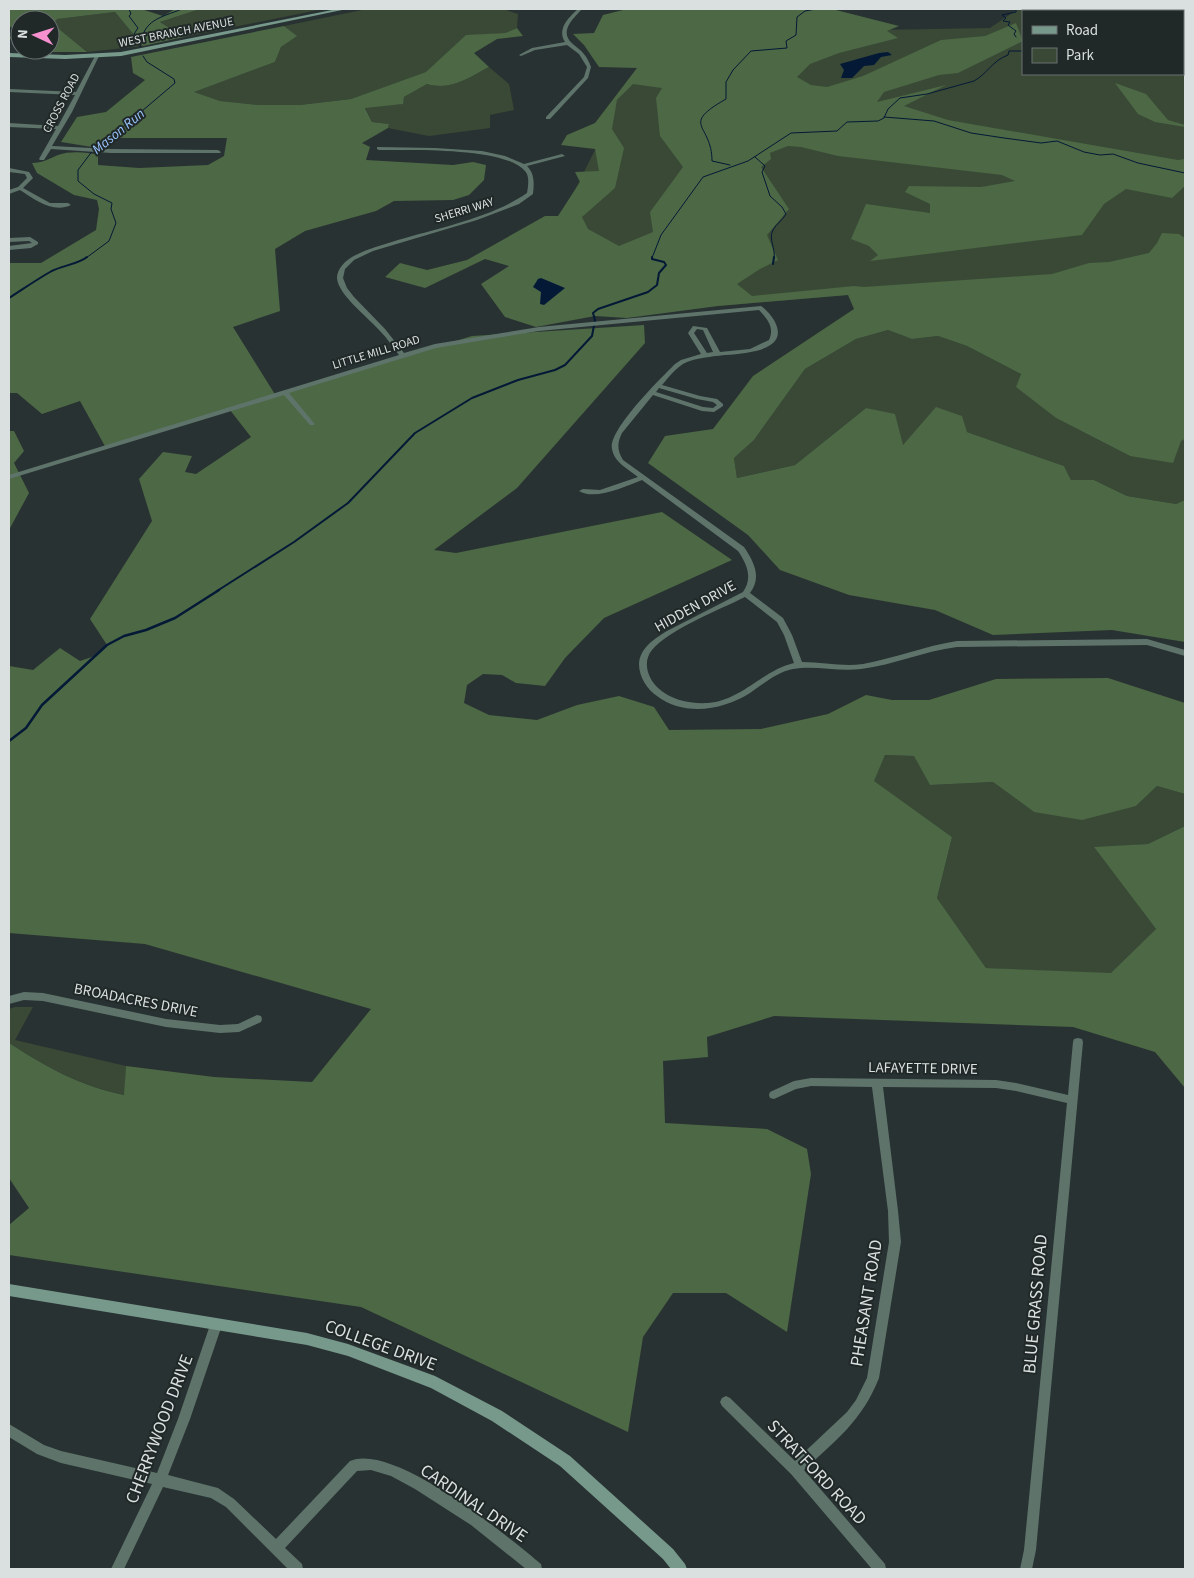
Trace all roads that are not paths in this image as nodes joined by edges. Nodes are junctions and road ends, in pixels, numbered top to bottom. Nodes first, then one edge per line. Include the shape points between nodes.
1 (344, 9) edge
2 (580, 9) edge
3 (569, 43) junction
4 (9, 54) edge
5 (521, 55) dead end
6 (97, 56) junction
7 (9, 90) edge
8 (78, 94) junction
9 (548, 118) dead end
10 (9, 125) edge
11 (59, 128) junction
12 (49, 147) junction
13 (379, 148) dead end
14 (218, 152) dead end
15 (562, 156) dead end
16 (42, 158) dead end
17 (522, 166) junction
18 (9, 170) edge
19 (20, 188) junction
20 (9, 192) edge
21 (68, 205) dead end
22 (9, 240) edge
23 (9, 248) edge
24 (761, 308) joint
25 (402, 355) junction
26 (718, 355) junction
27 (706, 356) junction
28 (658, 386) junction
29 (284, 392) junction
30 (652, 393) junction
31 (312, 424) dead end
32 (9, 476) edge
33 (643, 477) junction
34 (584, 491) dead end
35 (746, 594) junction
36 (1185, 653) edge
37 (799, 665) junction
38 (9, 1000) edge
39 (257, 1019) dead end
40 (1078, 1042) dead end
41 (877, 1083) junction
42 (774, 1095) dead end
43 (1072, 1100) junction
44 (9, 1290) edge
45 (216, 1325) junction
46 (726, 1402) dead end
47 (9, 1430) edge
48 (795, 1470) junction
49 (162, 1480) junction
50 (276, 1548) junction
51 (117, 1569) edge
52 (297, 1569) edge
53 (536, 1569) edge
54 (680, 1569) edge
55 (880, 1569) edge
56 (1026, 1569) edge

1 - 6 street, WEST BRANCH AVENUE
2 - 3 street via 565,27 564,37
3 - 5 street via 534,49
3 - 9 street via 582,54 589,68 586,77
4 - 6 street, WEST BRANCH AVENUE
6 - 8 street, CROSS ROAD
7 - 8 street
8 - 11 street, CROSS ROAD
10 - 11 street
11 - 12 street, CROSS ROAD
12 - 14 street
12 - 16 street, CROSS ROAD
13 - 17 street via 480,152 495,154
15 - 17 street
17 - 25 street, SHERRI WAY via 529,172 532,186 530,194 517,203 358,254 341,269 343,290 384,330
18 - 19 street via 30,175
19 - 20 street
19 - 21 street via 49,204
22 - 23 street via 36,242 31,246
24 - 25 street, LITTLE MILL ROAD via 539,328 468,339
24 - 26 street, HIDDEN DRIVE via 775,329 772,341 752,351
25 - 29 street, LITTLE MILL ROAD
26 - 27 street, HIDDEN DRIVE
26 - 27 street via 705,329 695,326 691,333
27 - 28 street, HIDDEN DRIVE via 680,363
28 - 30 street, HIDDEN DRIVE
28 - 30 street via 715,400 721,405 714,410 702,409
29 - 31 street
29 - 32 street, LITTLE MILL ROAD
30 - 33 street, HIDDEN DRIVE via 616,439 616,455
33 - 34 street via 601,492
33 - 35 street, HIDDEN DRIVE via 741,549 754,578
35 - 37 street via 780,620
35 - 37 street, HIDDEN DRIVE via 666,635 649,648 643,664 646,679 653,689 684,705 728,703 786,668
36 - 37 street, HIDDEN DRIVE via 1147,642 957,644 933,647 874,665 850,668
38 - 39 street, BROADACRES DRIVE via 24,996 43,997 166,1023 220,1029 239,1028
40 - 43 street, BLUE GRASS ROAD
41 - 42 street, LAFAYETTE DRIVE via 803,1083
41 - 43 street, LAFAYETTE DRIVE via 996,1084
41 - 48 street, PHEASANT ROAD via 895,1242 872,1378 866,1398 854,1413
43 - 56 street, BLUE GRASS ROAD
44 - 45 street, COLLEGE DRIVE
45 - 49 street, CHERRYWOOD DRIVE
45 - 54 street, COLLEGE DRIVE via 307,1338 348,1350 435,1383 489,1411 565,1460 668,1554
46 - 48 street, STRATFORD ROAD
47 - 49 street via 32,1445 61,1457
48 - 55 street, STRATFORD ROAD
49 - 50 street via 222,1497
49 - 51 street, CHERRYWOOD DRIVE
50 - 52 street
50 - 53 street, CARDINAL DRIVE via 354,1465 368,1462 393,1471 443,1499

